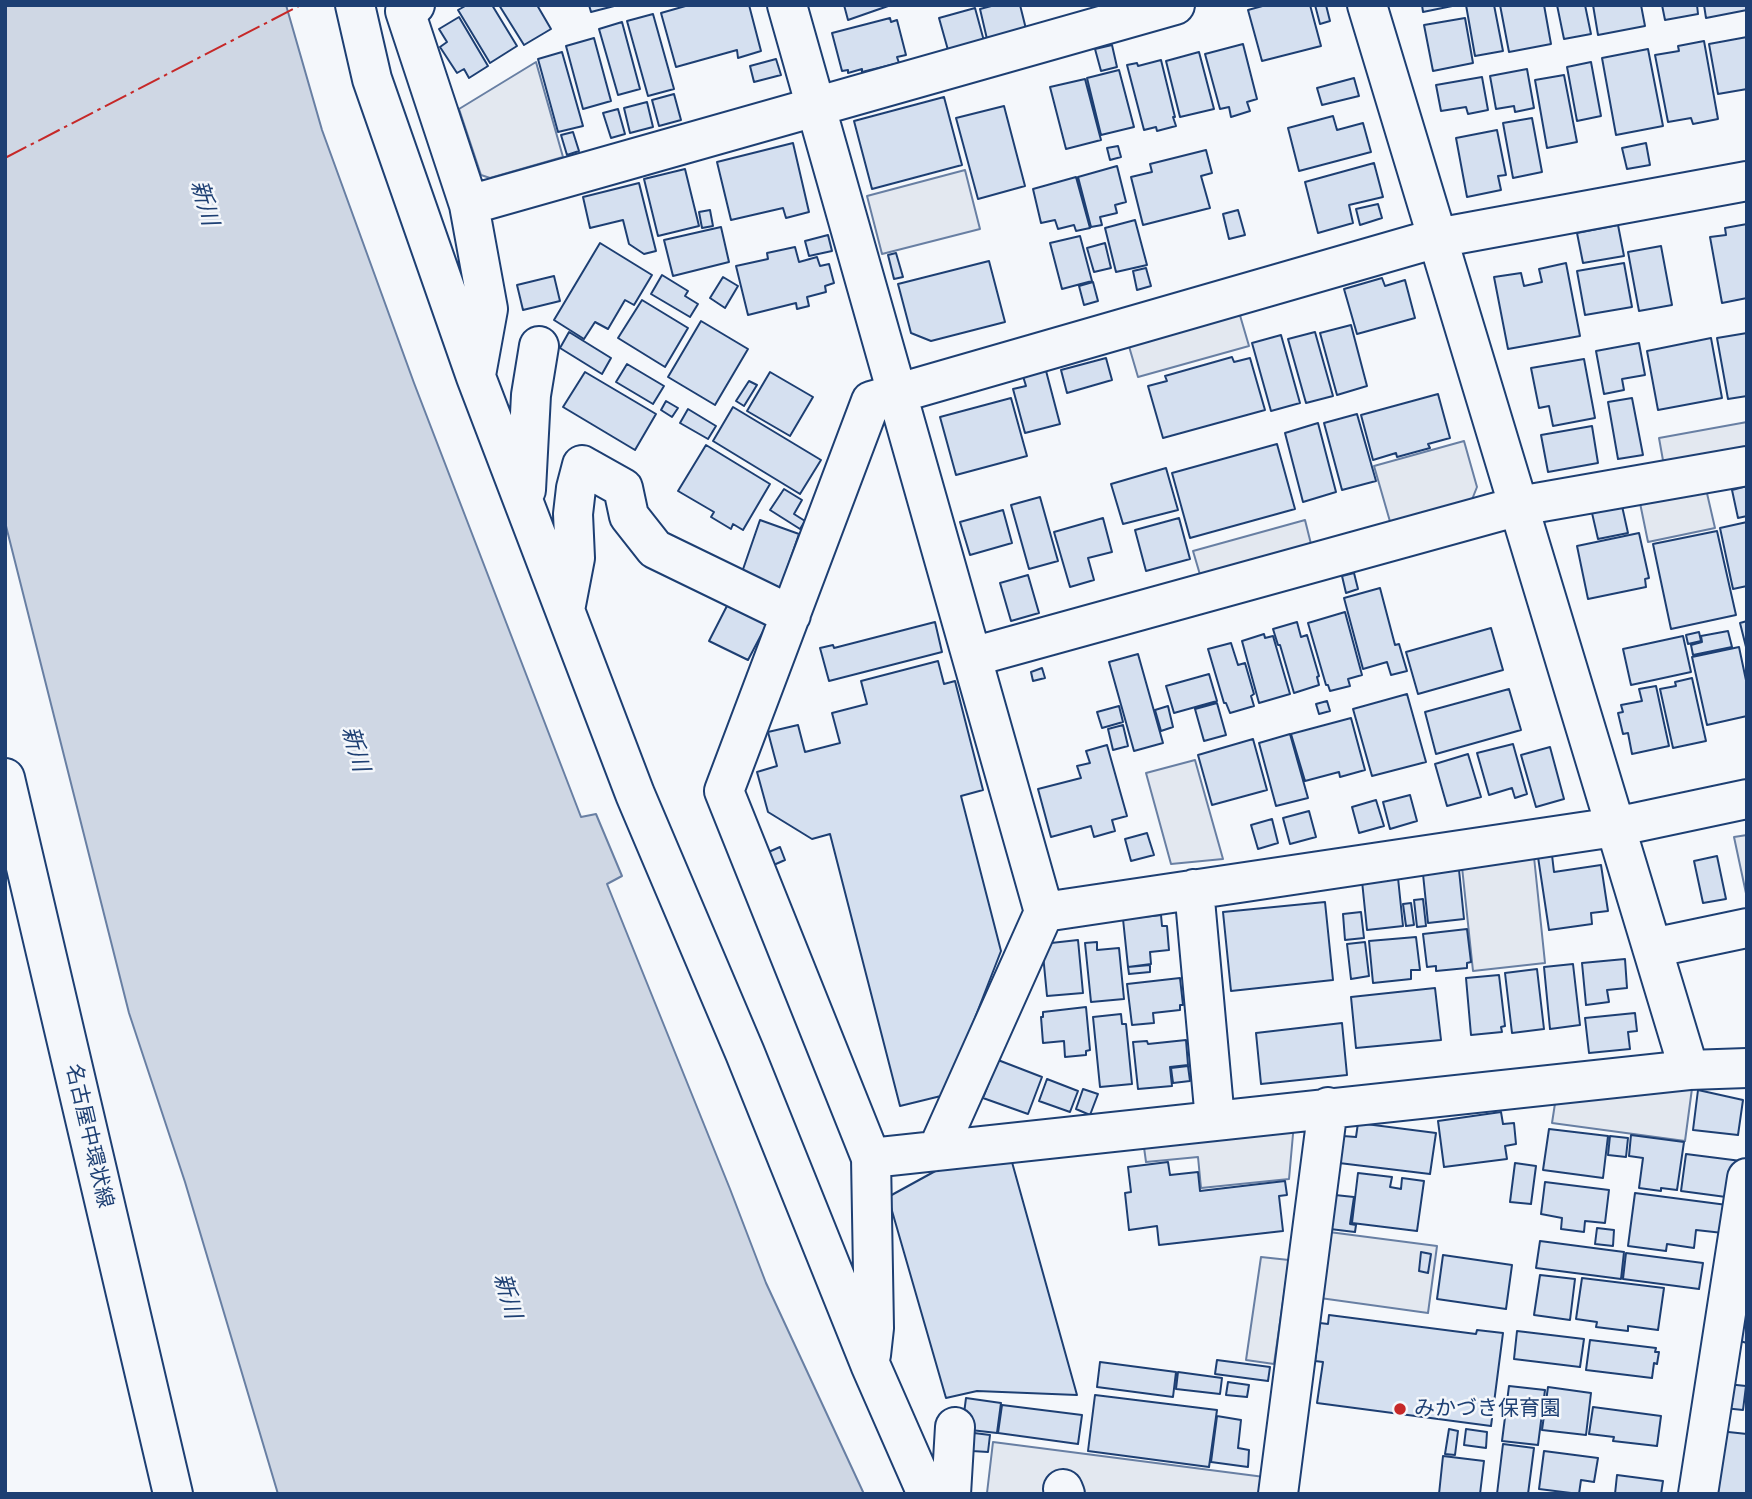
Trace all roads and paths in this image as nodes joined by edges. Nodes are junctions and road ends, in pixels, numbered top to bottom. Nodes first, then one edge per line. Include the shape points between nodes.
1 (355, 5) edge
2 (415, 5) edge
3 (787, 5) edge
4 (1175, 5) edge
5 (1367, 5) edge
6 (815, 107) junction
7 (1747, 181) edge
8 (469, 205) junction
9 (1437, 238) junction
10 (539, 345) dead end
11 (476, 377) junction
12 (897, 393) junction
13 (1747, 466) edge
14 (526, 506) junction
15 (1519, 506) junction
16 (565, 610) junction
17 (790, 615) junction
18 (972, 657) junction
19 (5, 778) edge
20 (1747, 799) edge
21 (1615, 827) junction
22 (1194, 890) junction
23 (1044, 912) junction
24 (1747, 928) edge
25 (1652, 948) junction
26 (1747, 1068) edge
27 (1689, 1070) junction
28 (1328, 1107) junction
29 (1215, 1120) junction
30 (937, 1151) junction
31 (872, 1158) junction
32 (1747, 1178) edge
33 (870, 1364) junction
34 (955, 1427) dead end
35 (173, 1494) edge
36 (927, 1494) edge
37 (951, 1494) edge
38 (1278, 1494) edge
39 (1698, 1494) edge

1 - 11 street via 372,79
2 - 8 street via 405,11
3 - 6 street
4 - 6 street
5 - 9 street
6 - 8 street
6 - 12 street
7 - 9 street
8 - 11 street via 488,309
9 - 12 street
9 - 15 street
10 - 14 street via 531,395
11 - 14 street
12 - 17 street via 871,401
12 - 18 street
13 - 15 street
14 - 16 street
15 - 18 street
15 - 21 street
16 - 17 street via 575,558 573,514 582,465 623,488 629,516 655,548
16 - 33 street via 635,794
17 - 31 street via 724,791
18 - 23 street
19 - 35 street, 名古屋中環状線
20 - 21 street
21 - 22 street
21 - 25 street
22 - 23 street
22 - 29 street
23 - 30 street
24 - 25 street
25 - 27 street
26 - 27 street
27 - 28 street
28 - 29 street
28 - 38 street
29 - 30 street
30 - 31 street
31 - 33 street via 874,1328
32 - 39 street
33 - 36 street
34 - 37 street

